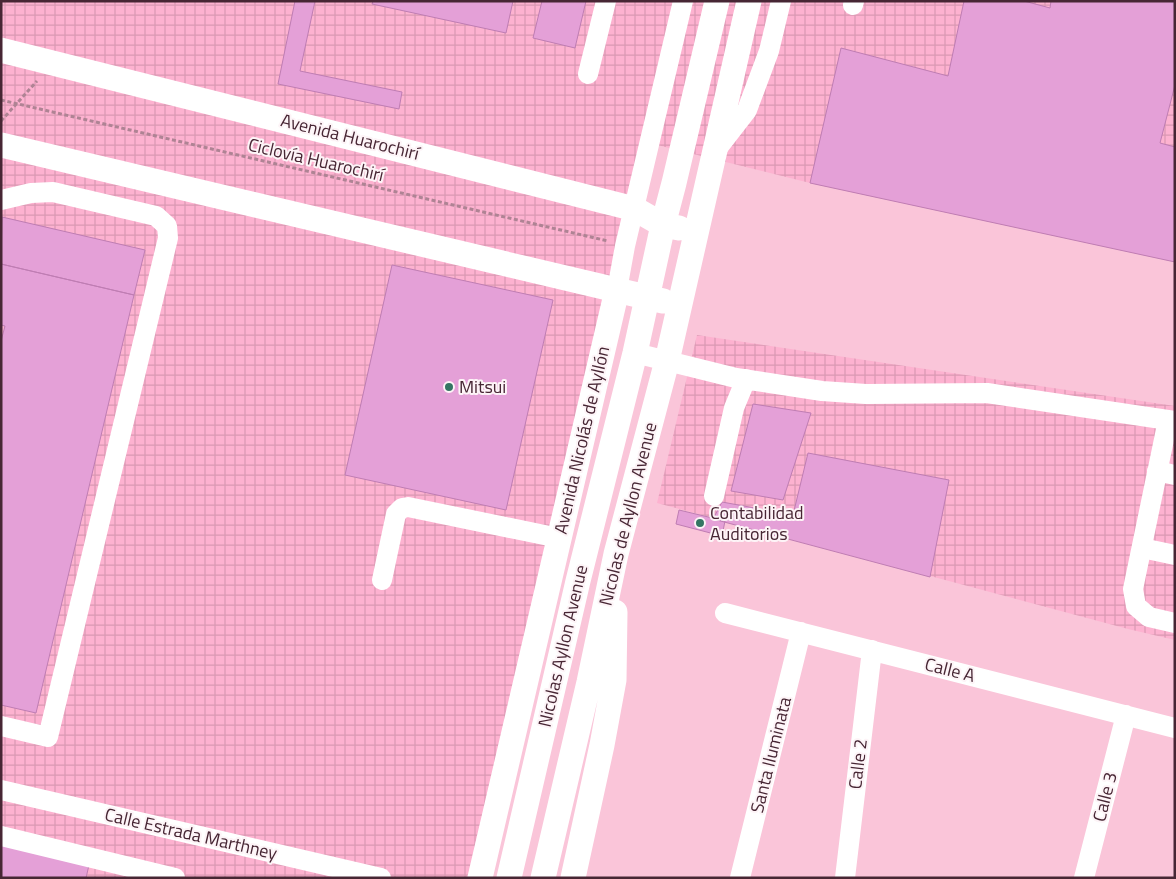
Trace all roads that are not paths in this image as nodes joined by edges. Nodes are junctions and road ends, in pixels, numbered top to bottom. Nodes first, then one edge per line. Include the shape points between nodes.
1 (606, 1) edge
2 (682, 1) edge
3 (717, 1) edge
4 (749, 1) edge
5 (781, 1) edge
6 (1, 50) edge
7 (588, 74) dead end
8 (1, 145) edge
9 (715, 151) junction
10 (1, 200) edge
11 (635, 209) junction
12 (663, 225) junction
13 (696, 230) junction
14 (617, 290) junction
15 (648, 297) junction
16 (679, 304) junction
17 (635, 353) junction
18 (667, 361) junction
19 (746, 379) junction
20 (1172, 420) edge
21 (1166, 473) edge
22 (714, 496) dead end
23 (560, 538) junction
24 (1142, 548) junction
25 (616, 554) junction
26 (1175, 555) edge
27 (382, 580) dead end
28 (725, 613) dead end
29 (1175, 623) edge
30 (801, 632) junction
31 (872, 650) junction
32 (1126, 716) junction
33 (1, 726) edge
34 (1175, 728) edge
35 (1, 790) edge
36 (1, 836) edge
37 (145, 874) edge
38 (175, 878) edge
39 (381, 878) edge
40 (480, 878) edge
41 (508, 878) edge
42 (543, 878) edge
43 (573, 878) edge
44 (740, 878) edge
45 (845, 878) edge
46 (1084, 878) edge

1 - 7 street
2 - 11 street, Avenida Nicolás de Ayllón
3 - 12 main road, Nicolas de Ayllon Avenue
4 - 9 main road, Nicolas de Ayllon Avenue
5 - 9 street, Nicolas de Ayllon Avenue via 769,51 747,110
6 - 11 main road, Avenida Huarochirí
8 - 14 main road
9 - 13 main road, Nicolas de Ayllon Avenue
10 - 33 street via 53,192 156,216 167,226 168,238 48,737
11 - 12 main road, Avenida Huarochirí
11 - 14 street, Avenida Nicolás de Ayllón
12 - 13 main road, Avenida Huarochirí
12 - 15 main road, Nicolas de Ayllon Avenue
13 - 16 main road, Nicolas de Ayllon Avenue
14 - 15 main road
14 - 23 main road, Avenida Nicolás de Ayllón
15 - 16 main road
15 - 17 main road, Nicolas de Ayllon Avenue
16 - 18 main road, Nicolas de Ayllon Avenue
17 - 18 street
17 - 41 main road, Nicolas de Ayllon Avenue
18 - 19 street
18 - 25 main road, Nicolas de Ayllon Avenue
19 - 20 street via 866,394 987,393
19 - 22 street via 734,408
20 - 21 street
21 - 24 street
23 - 27 street via 402,508 396,514
23 - 40 main road, Avenida Nicolás de Ayllón
24 - 26 street
24 - 29 street via 1133,589 1136,606 1149,617
25 - 42 main road, Nicolas de Ayllon Avenue
25 - 43 main road via 614,680
28 - 30 street, Calle A
30 - 31 street, Calle A
30 - 44 street, Santa Iluminata
31 - 32 street, Calle A
31 - 45 street, Calle 2
32 - 34 street, Calle A
32 - 46 street, Calle 3
35 - 39 street, Calle Estrada Marthney
36 - 37 street
37 - 38 street

